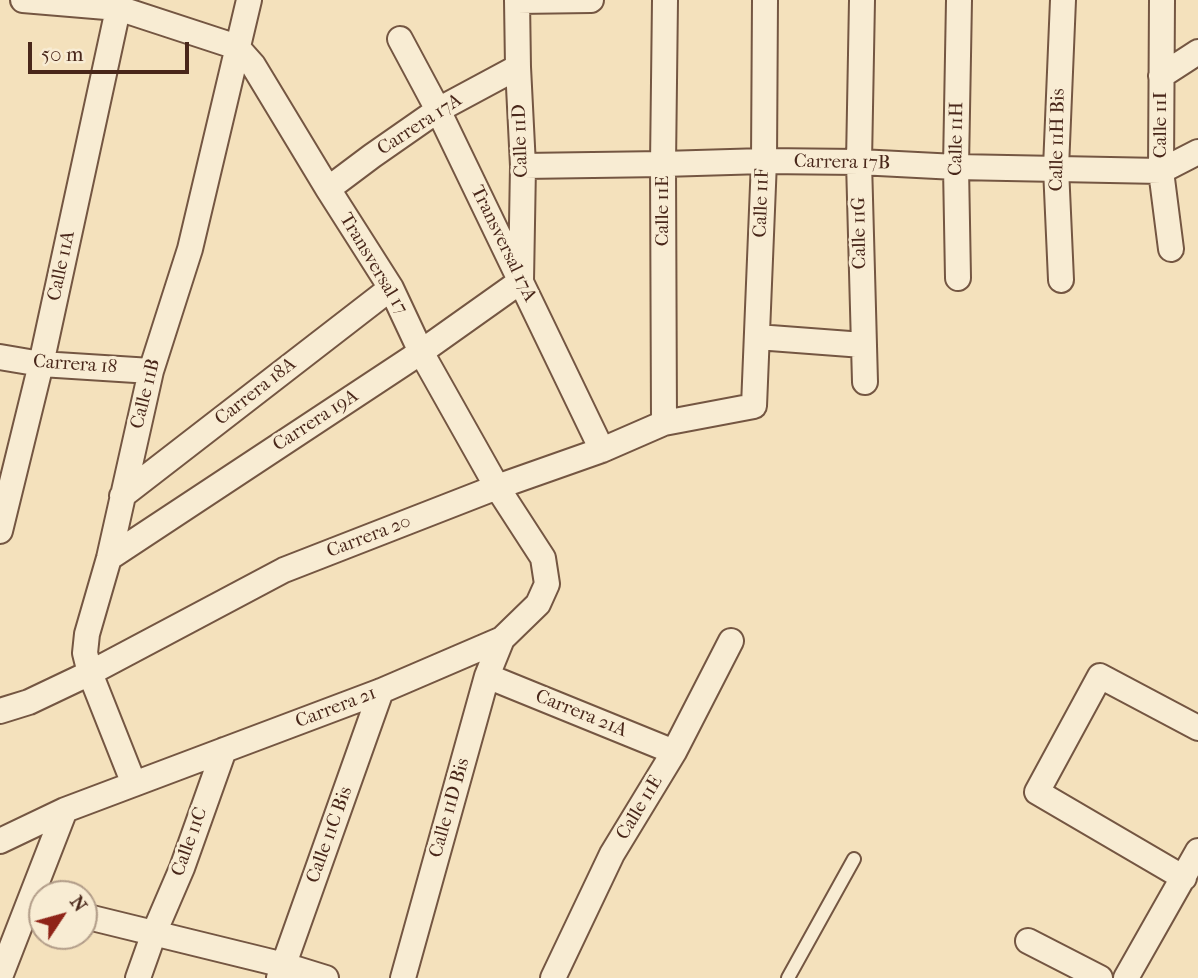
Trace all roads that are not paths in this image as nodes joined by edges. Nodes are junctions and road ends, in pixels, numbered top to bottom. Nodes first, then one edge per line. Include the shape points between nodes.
1 (23, 0) edge
2 (249, 0) edge
3 (592, 0) edge
4 (665, 0) edge
5 (765, 0) edge
6 (862, 0) edge
7 (959, 0) edge
8 (1063, 0) edge
9 (1162, 0) edge
10 (517, 1) edge
11 (119, 4) edge
12 (400, 39) dead end
13 (237, 47) junction
14 (1198, 52) edge
15 (518, 67) junction
16 (1161, 76) junction
17 (438, 110) junction
18 (1198, 152) edge
19 (764, 161) junction
20 (859, 162) junction
21 (663, 164) junction
22 (523, 166) junction
23 (956, 167) junction
24 (1056, 168) junction
25 (1161, 170) junction
26 (328, 189) junction
27 (1171, 249) dead end
28 (958, 278) dead end
29 (1062, 280) dead end
30 (521, 282) junction
31 (391, 288) junction
32 (757, 337) junction
33 (863, 345) junction
34 (421, 352) junction
35 (0, 357) edge
36 (41, 364) junction
37 (151, 370) junction
38 (865, 382) dead end
39 (754, 406) joint
40 (664, 423) junction
41 (602, 450) junction
42 (497, 487) junction
43 (122, 496) junction
44 (0, 531) edge
45 (109, 558) junction
46 (502, 639) junction
47 (731, 641) dead end
48 (90, 673) junction
49 (487, 676) junction
50 (381, 691) junction
51 (0, 710) edge
52 (1198, 728) edge
53 (224, 750) junction
54 (674, 752) junction
55 (134, 784) junction
56 (65, 810) junction
57 (0, 841) edge
58 (1198, 851) edge
59 (855, 859) dead end
60 (1184, 878) junction
61 (43, 880) edge
62 (28, 919) edge
63 (98, 919) edge
64 (154, 933) junction
65 (1028, 942) dead end
66 (281, 972) edge
67 (0, 977) edge
68 (138, 978) edge
69 (326, 978) edge
70 (403, 978) edge
71 (553, 978) edge
72 (788, 978) edge
73 (1100, 978) edge
74 (1126, 978) edge

1 - 11 street
2 - 13 street, Calle 11B
3 - 10 street
4 - 21 street, Calle 11E
5 - 19 street, Calle 11F
6 - 20 street, Calle 11G
7 - 23 street, Calle 11H
8 - 24 street, Calle 11H Bis
9 - 16 street, Calle 11I
10 - 15 street, Calle 11D
11 - 13 street
11 - 36 street, Calle 11A
12 - 17 street, Transversal 17A
13 - 26 street, Transversal 17 via 253,65
13 - 37 street, Calle 11B via 190,249
14 - 16 street
15 - 17 street, Carrera 17A
15 - 22 street, Calle 11D
16 - 25 street, Calle 11I
17 - 26 street, Carrera 17A
17 - 30 street, Transversal 17A
18 - 25 street
19 - 20 street, Carrera 17B
19 - 21 street, Carrera 17B
19 - 32 street, Calle 11F
20 - 23 street, Carrera 17B
20 - 33 street, Calle 11G
21 - 22 street, Carrera 17B
21 - 40 street, Calle 11E
22 - 30 street, Calle 11D
23 - 24 street, Carrera 17B
23 - 28 street, Calle 11H
24 - 25 street, Carrera 17B
24 - 29 street, Calle 11H Bis
25 - 27 street, Calle 11I
26 - 31 street, Transversal 17
30 - 34 street, Carrera 19A
30 - 41 street, Transversal 17A
31 - 34 street, Transversal 17
31 - 43 street, Carrera 18A
32 - 33 street
32 - 39 street, Calle 11F
33 - 38 street, Calle 11G
34 - 42 street, Transversal 17
34 - 45 street, Carrera 19A
35 - 36 street, Carrera 18
36 - 37 street, Carrera 18
36 - 44 street, Calle 11A
37 - 43 street, Calle 11B
39 - 40 street, Carrera 20
40 - 41 street, Carrera 20
41 - 42 street, Carrera 20
42 - 46 street, Carrera 21 via 543,558 547,584 538,604
42 - 48 street, Carrera 20 via 284,570
43 - 45 street, Calle 11B
45 - 48 street, Calle 11B via 87,634
46 - 49 street, Calle 11D Bis
46 - 50 street, Carrera 21
47 - 54 street, Calle 11E
48 - 51 street, Carrera 20 via 29,702
48 - 55 street, Calle 11B
49 - 54 street, Carrera 21A
49 - 70 street, Calle 11D Bis
50 - 53 street, Carrera 21
50 - 66 street, Calle 11C Bis
52 - 60 street via 1100,676 1037,792
53 - 55 street, Carrera 21
53 - 64 street, Calle 11C
54 - 71 street, Calle 11E via 612,854
55 - 56 street, Carrera 21
56 - 57 street, Carrera 21
56 - 61 street
58 - 60 street
59 - 72 lane
60 - 74 street
62 - 67 street
63 - 64 street
64 - 66 street
64 - 68 street, Calle 11C
65 - 73 street
66 - 69 street

